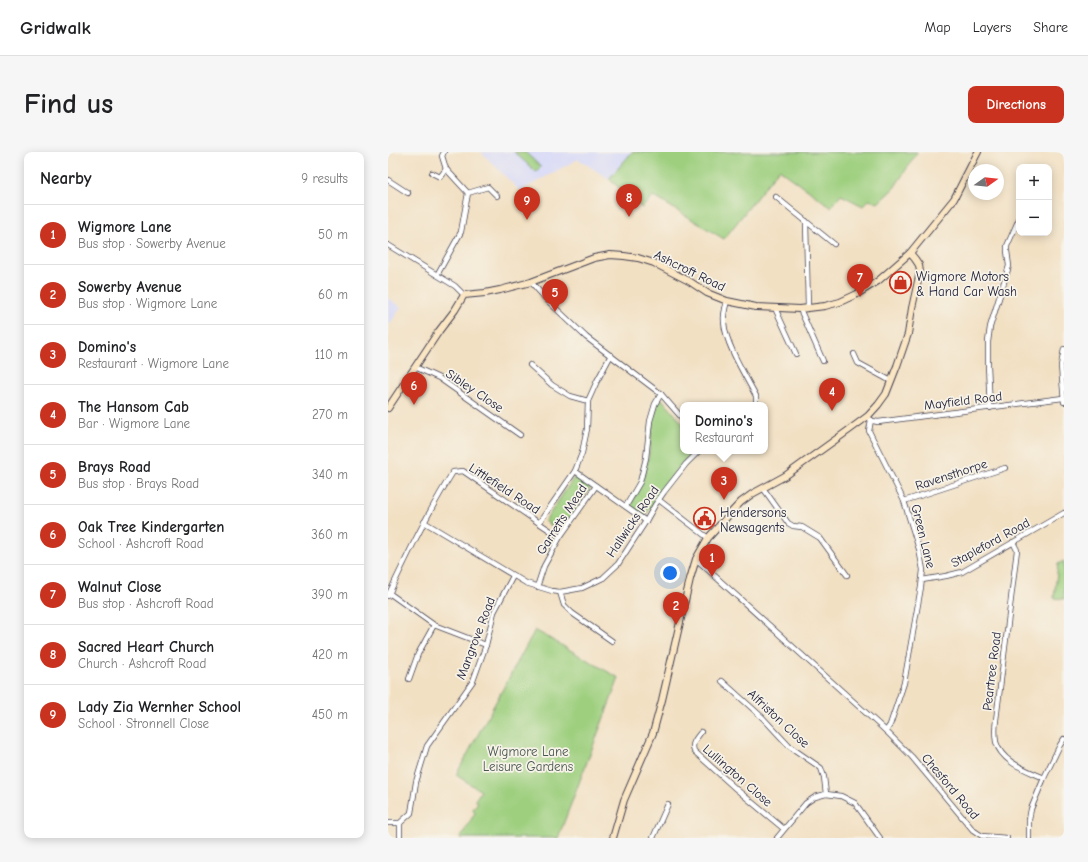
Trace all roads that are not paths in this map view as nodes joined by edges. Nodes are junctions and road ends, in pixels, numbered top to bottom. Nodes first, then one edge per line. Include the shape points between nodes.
1 (444, 152) edge
2 (978, 152) edge
3 (446, 169) junction
4 (432, 173) dead end
5 (388, 180) edge
6 (408, 193) dead end
7 (468, 193) junction
8 (497, 196) dead end
9 (776, 197) dead end
10 (806, 221) junction
11 (1016, 226) edge
12 (834, 244) dead end
13 (388, 245) edge
14 (910, 253) junction
15 (437, 275) junction
16 (531, 282) junction
17 (464, 295) junction
18 (727, 300) junction
19 (775, 308) junction
20 (800, 308) junction
21 (808, 308) junction
22 (1064, 349) edge
23 (796, 354) dead end
24 (854, 354) dead end
25 (611, 355) junction
26 (823, 361) dead end
27 (530, 365) dead end
28 (415, 367) junction
29 (891, 381) junction
30 (661, 394) junction
31 (1064, 400) edge
32 (588, 401) junction
33 (756, 402) edge
34 (388, 408) edge
35 (990, 408) junction
36 (680, 416) edge
37 (870, 418) junction
38 (520, 435) dead end
39 (696, 454) edge
40 (1005, 468) dead end
41 (574, 471) junction
42 (596, 486) junction
43 (763, 488) junction
44 (659, 500) junction
45 (904, 501) junction
46 (626, 506) junction
47 (1064, 513) edge
48 (646, 521) junction
49 (424, 522) junction
50 (539, 523) junction
51 (560, 537) junction
52 (708, 538) junction
53 (1013, 542) junction
54 (696, 559) junction
55 (847, 575) dead end
56 (513, 576) junction
57 (922, 580) junction
58 (537, 587) junction
59 (560, 592) junction
60 (389, 595) edge
61 (434, 625) junction
62 (612, 641) dead end
63 (486, 645) junction
64 (408, 679) dead end
65 (722, 681) dead end
66 (886, 731) junction
67 (701, 732) dead end
68 (1064, 739) edge
69 (1044, 778) junction
70 (826, 794) junction
71 (668, 804) dead end
72 (388, 823) edge
73 (400, 823) junction
74 (784, 829) junction
75 (982, 837) edge
76 (400, 838) edge
77 (613, 838) edge
78 (653, 838) edge
79 (778, 838) edge
80 (880, 838) edge
81 (1007, 838) edge
82 (1030, 838) edge

1 - 3 street via 442,156
2 - 14 street, Ashcroft Road via 954,199
3 - 4 street via 440,177
3 - 7 street
5 - 6 street
7 - 8 street via 488,186
7 - 15 street via 461,232
9 - 10 street
10 - 12 street
10 - 21 street
11 - 35 street via 1007,246 1009,266 990,327
13 - 15 street
14 - 21 street, Ashcroft Road via 878,281 857,294 840,302
14 - 29 street via 919,265 920,272 908,334
15 - 17 street
16 - 17 street, Ashcroft Road via 492,292
16 - 18 street, Ashcroft Road via 594,258 624,256 654,263 707,293
16 - 25 street via 586,337
17 - 28 street
18 - 19 street, Ashcroft Road via 756,307
18 - 33 street via 724,312 725,330 756,396
19 - 20 street, Ashcroft Road
19 - 23 street
20 - 21 street, Ashcroft Road
20 - 26 street
22 - 31 street
24 - 29 street via 858,363
25 - 30 street
25 - 32 street
27 - 32 street via 552,385 570,396
28 - 34 street
28 - 38 street, Sibley Close via 439,378
29 - 37 street via 886,394
30 - 36 street
30 - 46 street via 650,421 646,458 640,482
31 - 35 street, Mayfield Road
32 - 41 street via 587,429 582,453
35 - 37 street, Mayfield Road via 878,422
37 - 43 street via 785,476
37 - 45 street, Green Lane via 869,431
39 - 44 street, Hallwicks Road
40 - 45 street, Ravensthorpe
41 - 42 street
41 - 50 street
42 - 46 street
42 - 51 street, Garretts Mead
43 - 52 street via 741,502
43 - 55 street via 788,523 802,527 820,538
44 - 48 street, Hallwicks Road
44 - 52 street
45 - 57 street, Green Lane via 921,559
46 - 48 street
47 - 53 street, Stapleford Road
48 - 59 street, Hallwicks Road via 618,564 603,578 582,588
49 - 50 street, Littlefield Road via 454,472 463,471
49 - 56 street, Hallwicks Road
49 - 60 street, Littlefield Road
50 - 51 street, Littlefield Road
51 - 58 street, Garretts Mead via 544,566
52 - 54 street
53 - 57 street, Stapleford Road via 962,572
53 - 69 street, Peartree Road via 1017,550 996,737 998,747 1007,759
54 - 66 street, Chesford Road
54 - 77 street via 653,733 624,800
56 - 58 street, Hallwicks Road
56 - 63 street, Mangrove Road via 494,612
57 - 66 street, Green Lane via 904,684
58 - 59 street, Hallwicks Road
59 - 62 street via 564,605 572,613
60 - 61 street
61 - 63 street
61 - 64 street
63 - 73 street, Mangrove Road via 473,681 427,746 410,813
65 - 70 street, Alfriston Close via 789,746 821,768
66 - 75 street, Chesford Road
67 - 74 street, Lullington Close via 694,741 694,751
68 - 69 street
69 - 82 street via 1031,809
70 - 74 street via 806,803
70 - 80 street via 841,796 855,803
71 - 78 street
72 - 73 street
73 - 76 street
74 - 79 street
75 - 81 street, Chesford Road

